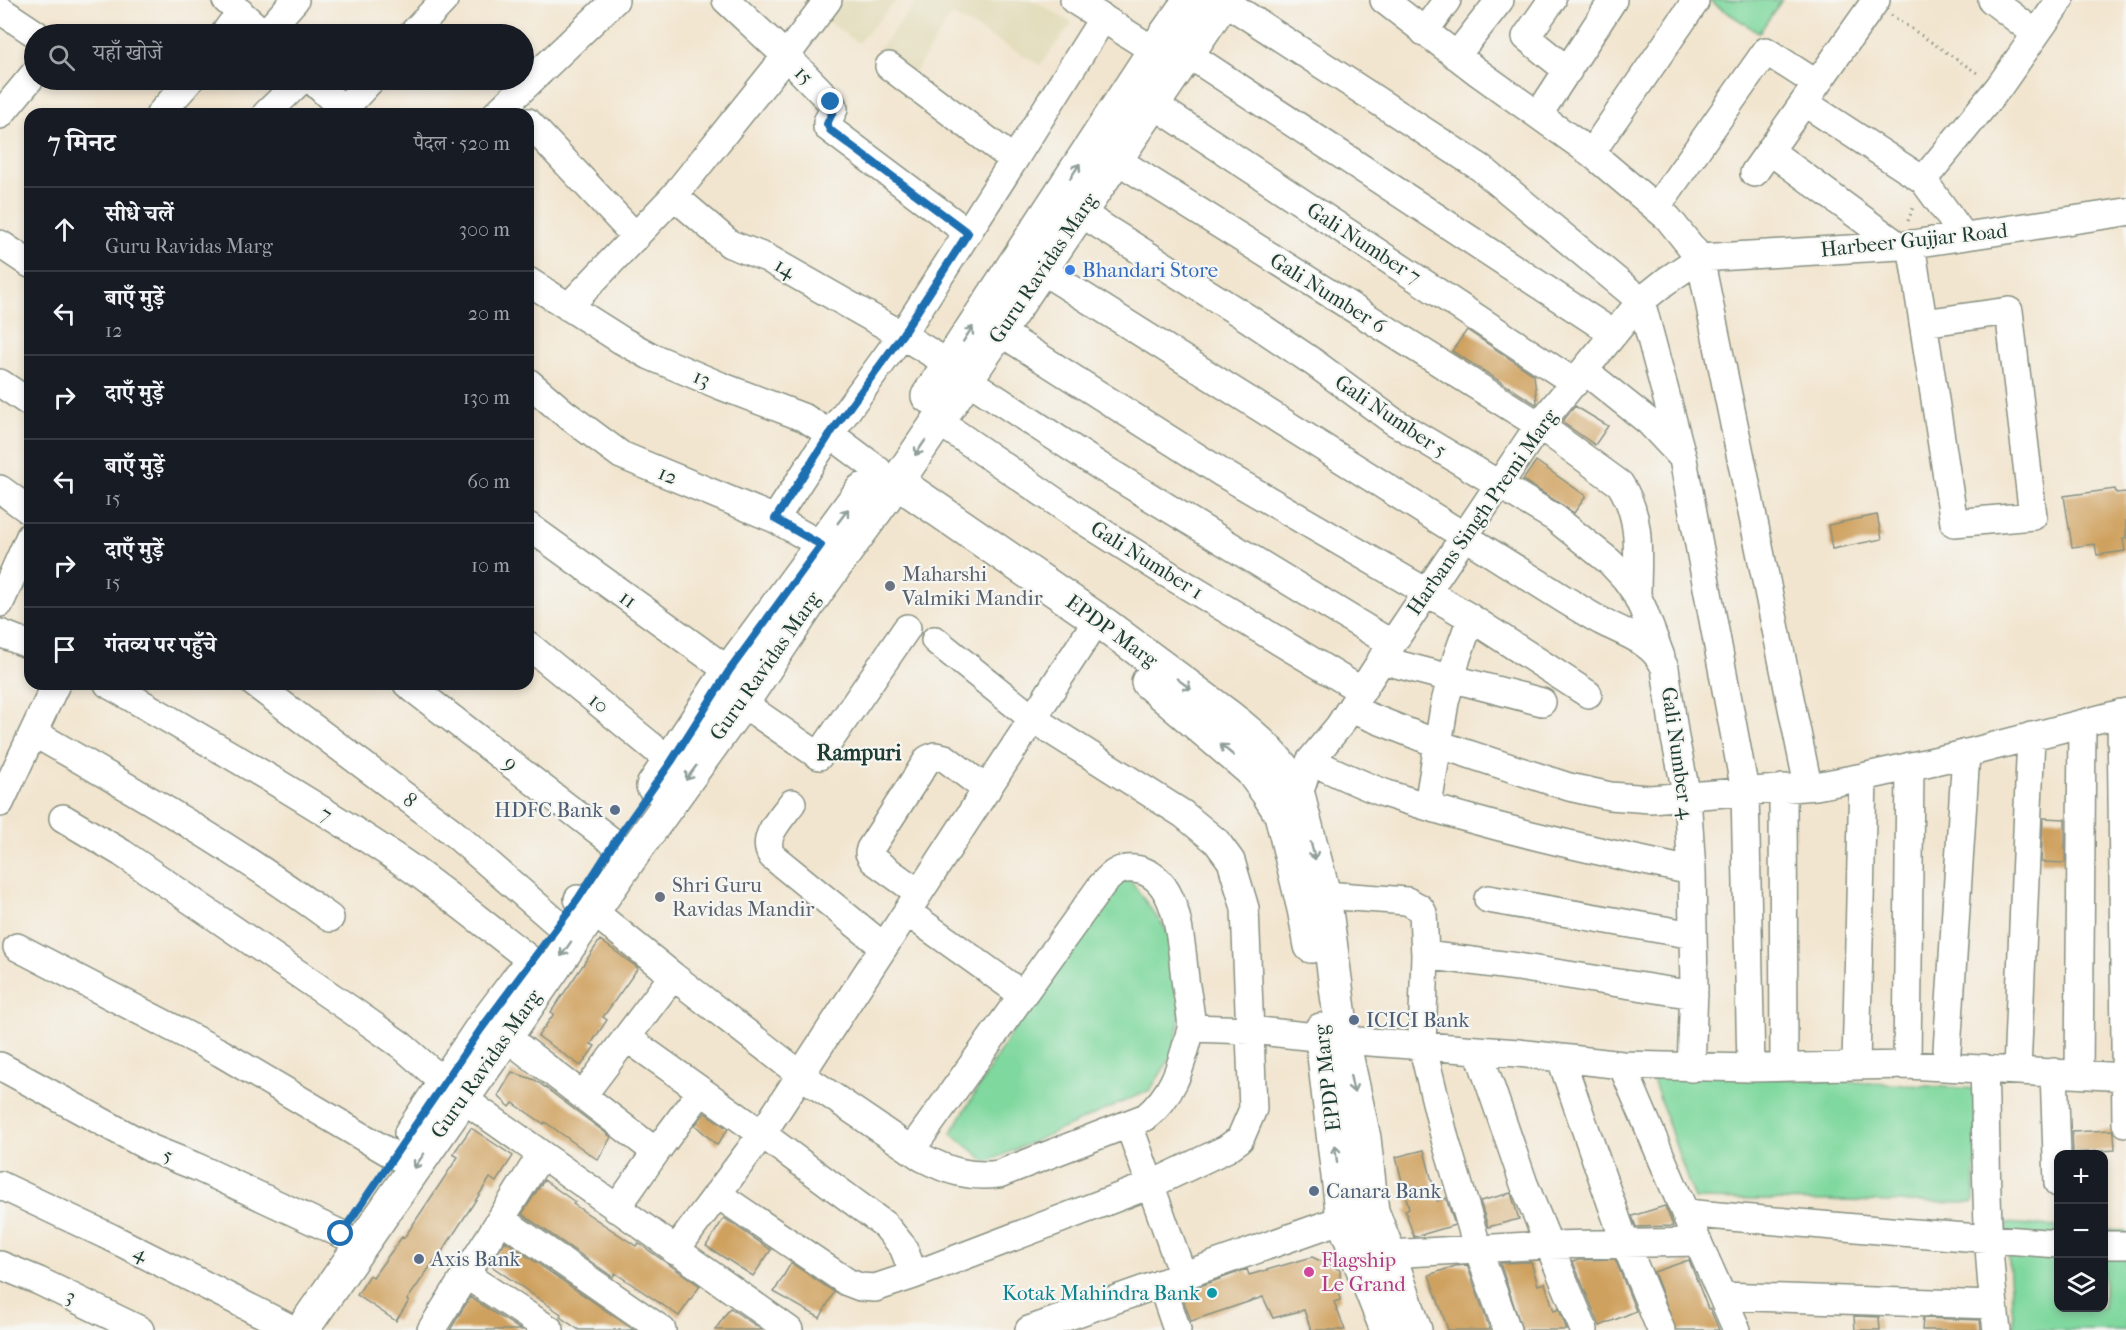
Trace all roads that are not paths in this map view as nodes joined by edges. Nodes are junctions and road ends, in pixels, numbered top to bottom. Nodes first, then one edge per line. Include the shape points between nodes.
1 (295, 0) edge
2 (444, 0) edge
3 (615, 0) edge
4 (726, 0) edge
5 (828, 0) edge
6 (1074, 0) edge
7 (1190, 0) edge
8 (1224, 0) edge
9 (1384, 0) edge
10 (1447, 0) edge
11 (1500, 0) edge
12 (1552, 0) edge
13 (1613, 0) edge
14 (1992, 0) edge
15 (2060, 0) edge
16 (1872, 1) edge
17 (1695, 2) dead end
18 (233, 6) edge
19 (0, 10) edge
20 (1103, 18) junction
21 (227, 24) edge
22 (253, 24) edge
23 (273, 24) edge
24 (421, 24) edge
25 (24, 26) edge
26 (1424, 32) junction
27 (2036, 34) junction
28 (786, 56) junction
29 (1456, 56) junction
30 (1174, 57) junction
31 (889, 66) dead end
32 (1568, 71) junction
33 (534, 83) edge
34 (24, 86) edge
35 (181, 90) edge
36 (291, 90) edge
37 (323, 90) edge
38 (363, 90) edge
39 (527, 90) edge
40 (1811, 93) junction
41 (1152, 104) junction
42 (165, 108) edge
43 (272, 108) edge
44 (342, 108) edge
45 (349, 108) edge
46 (510, 108) edge
47 (1539, 114) junction
48 (0, 116) edge
49 (534, 128) edge
50 (1770, 151) junction
51 (1591, 153) junction
52 (1014, 160) junction
53 (1117, 160) junction
54 (1754, 173) dead end
55 (1923, 180) junction
56 (674, 196) junction
57 (1656, 208) junction
58 (1079, 212) junction
59 (2126, 212) edge
60 (968, 233) junction
61 (1964, 236) junction
62 (636, 237) junction
63 (1905, 245) junction
64 (1700, 258) junction
65 (1040, 269) junction
66 (534, 285) edge
67 (1641, 301) junction
68 (568, 308) junction
69 (1923, 324) junction
70 (1000, 332) junction
71 (1614, 334) junction
72 (902, 335) junction
73 (958, 372) junction
74 (1580, 377) junction
75 (0, 383) edge
76 (534, 387) edge
77 (24, 399) edge
78 (938, 421) junction
79 (1539, 425) junction
80 (830, 434) junction
81 (1683, 459) junction
82 (886, 478) junction
83 (1498, 485) junction
84 (0, 489) edge
85 (24, 507) edge
86 (775, 519) junction
87 (534, 530) edge
88 (1470, 539) junction
89 (821, 545) junction
90 (24, 549) edge
91 (1427, 592) junction
92 (1637, 596) junction
93 (0, 603) edge
94 (1471, 618) junction
95 (1092, 627) junction
96 (907, 628) dead end
97 (0, 633) edge
98 (935, 640) dead end
99 (24, 643) edge
100 (534, 650) edge
101 (1387, 652) junction
102 (1660, 657) junction
103 (729, 671) junction
104 (1450, 680) junction
105 (53, 690) edge
106 (118, 690) edge
107 (263, 690) edge
108 (415, 690) edge
109 (1588, 694) dead end
110 (1356, 700) junction
111 (1542, 702) dead end
112 (742, 703) junction
113 (2123, 713) edge
114 (1034, 718) junction
115 (2082, 724) junction
116 (34, 733) junction
117 (2031, 736) junction
118 (1438, 744) junction
119 (1966, 753) junction
120 (1310, 761) junction
121 (671, 762) junction
122 (1910, 766) junction
123 (1863, 777) junction
124 (1796, 787) junction
125 (987, 790) junction
126 (1745, 791) junction
127 (1687, 796) junction
128 (0, 803) edge
129 (792, 803) dead end
130 (1290, 804) junction
131 (1428, 806) junction
132 (63, 818) dead end
133 (614, 843) junction
134 (1692, 871) junction
135 (1324, 895) junction
136 (1488, 899) dead end
137 (913, 903) junction
138 (576, 911) junction
139 (330, 918) dead end
140 (1694, 935) junction
141 (884, 946) junction
142 (17, 947) dead end
143 (1425, 956) junction
144 (532, 961) junction
145 (673, 976) junction
146 (1023, 995) junction
147 (1694, 995) junction
148 (1191, 1029) junction
149 (1251, 1030) junction
150 (506, 1036) junction
151 (627, 1038) junction
152 (1332, 1039) junction
153 (1422, 1046) junction
154 (1479, 1050) junction
155 (1561, 1059) junction
156 (1623, 1065) junction
157 (1856, 1065) junction
158 (1907, 1065) junction
159 (0, 1066) edge
160 (1946, 1066) junction
161 (1784, 1067) junction
162 (1691, 1068) junction
163 (1751, 1068) junction
164 (1984, 1068) junction
165 (2017, 1070) junction
166 (2066, 1073) junction
167 (801, 1075) junction
168 (2126, 1077) edge
169 (454, 1089) junction
170 (701, 1091) junction
171 (583, 1095) junction
172 (2126, 1123) edge
173 (1129, 1125) junction
174 (762, 1134) junction
175 (911, 1150) junction
176 (2060, 1150) edge
177 (656, 1152) junction
178 (541, 1155) junction
179 (395, 1156) junction
180 (0, 1185) edge
181 (1150, 1185) junction
182 (717, 1194) junction
183 (616, 1209) junction
184 (1685, 1213) junction
185 (1358, 1215) junction
186 (501, 1219) junction
187 (341, 1234) junction
188 (1990, 1239) junction
189 (1698, 1242) junction
190 (1625, 1243) junction
191 (2054, 1244) edge
192 (1548, 1245) junction
193 (2108, 1245) edge
194 (2126, 1245) edge
195 (1478, 1249) junction
196 (675, 1251) junction
197 (1389, 1254) junction
198 (0, 1265) edge
199 (466, 1275) junction
200 (914, 1275) junction
201 (1172, 1279) junction
202 (1722, 1296) junction
203 (1995, 1318) edge
204 (1091, 1320) edge
205 (289, 1328) edge
206 (140, 1330) edge
207 (431, 1330) edge
208 (550, 1330) edge
209 (662, 1330) edge
210 (789, 1330) edge
211 (1029, 1330) edge
212 (1177, 1330) edge
213 (1387, 1330) edge
214 (1415, 1330) edge
215 (1506, 1330) edge
216 (1584, 1330) edge
217 (1661, 1330) edge
218 (1737, 1330) edge

1 - 23 street
2 - 24 street
3 - 33 street
4 - 28 street
5 - 28 street
6 - 20 street
7 - 30 main road, Guru Ravidas Marg
8 - 30 main road, Guru Ravidas Marg
8 - 67 street via 1481,168
9 - 26 street
10 - 26 street
11 - 29 street
12 - 32 street via 1526,37
13 - 32 street
14 - 27 street
15 - 27 street
16 - 40 street
17 - 51 street
18 - 21 street
18 - 22 street
19 - 25 street
20 - 30 street
20 - 52 street
26 - 29 street
27 - 55 street via 1999,87
28 - 56 street
28 - 60 street, 15 via 831,102 834,109 827,124 830,130
29 - 47 street
30 - 41 main road, Guru Ravidas Marg
30 - 71 street
73 -> 30 main road, Guru Ravidas Marg
31 - 52 street
32 - 47 street
34 - 48 street
35 - 42 street
36 - 43 street
37 - 44 street
38 - 45 street
39 - 46 street
40 - 50 street
40 - 55 street
40 - 57 street via 1766,51
41 - 53 main road, Guru Ravidas Marg
41 - 74 street, Gali Number 7
47 - 51 street
49 - 62 street
50 - 54 street
50 - 63 street
51 - 57 street
52 - 60 street
53 - 58 main road, Guru Ravidas Marg
53 - 79 street, Gali Number 6
55 - 61 street
56 - 62 street
56 - 72 street, 14 via 730,244 776,263
57 - 64 street
58 - 65 main road, Guru Ravidas Marg
58 - 83 street, Gali Number 5 via 1249,319 1393,421
59 - 61 street, Harbeer Gujjar Road
60 - 72 street
61 - 63 street, Harbeer Gujjar Road
62 - 68 street
63 - 64 street, Harbeer Gujjar Road
63 - 69 street
64 - 67 street, Harbans Singh Premi Marg
64 - 124 street
65 - 70 main road, Guru Ravidas Marg
65 - 88 street, Gali Number 4
66 - 68 street, 13
67 - 71 street, Harbans Singh Premi Marg
67 - 81 street
68 - 80 street, 13 via 650,356 805,418
69 - 69 street via 1954,523 2032,516 2009,311
70 - 73 main road, Guru Ravidas Marg
70 - 91 street via 1231,478
71 - 74 street, Harbans Singh Premi Marg
72 - 73 street, 14
72 - 80 street
73 - 78 main road, Guru Ravidas Marg
73 - 82 main road, Guru Ravidas Marg
73 - 101 street, 14
74 - 79 street, Harbans Singh Premi Marg
74 - 81 street, Gali Number 7 via 1649,422
75 - 77 street
76 - 86 street, 12 via 621,455
78 -> 82 main road, Guru Ravidas Marg
78 - 110 street, Gali Number 1
79 - 83 street, Harbans Singh Premi Marg
79 - 92 street, Gali Number 6 via 1620,484 1628,497 1637,525
80 - 82 street, 13
80 - 86 street
81 - 126 street
89 -> 82 main road, Guru Ravidas Marg
82 - 95 main road, EPDP Marg via 900,498
82 - 112 main road, Guru Ravidas Marg
83 - 88 street, Harbans Singh Premi Marg
83 - 92 street, Gali Number 5 via 1556,518 1610,562
84 - 85 street
86 - 89 street, 12
87 - 103 street, 11
88 - 91 street, Harbans Singh Premi Marg
88 - 102 street, Gali Number 4 via 1600,621 1645,643
89 - 103 main road, Guru Ravidas Marg
90 - 93 street
91 - 94 street
91 - 101 street, Harbans Singh Premi Marg
92 - 102 street, Gali Number 5
94 - 104 street
94 - 109 street
95 - 114 street
95 - 130 main road, EPDP Marg via 1251,734 1279,763
96 - 112 street via 819,756
97 - 99 street
98 - 114 street
100 - 121 street, 10
101 - 104 street, 14
101 - 110 street, Harbans Singh Premi Marg
102 - 127 street, Gali Number 4
103 - 121 main road, Guru Ravidas Marg
104 - 111 street, 14
104 - 118 street
105 - 116 street
106 - 144 street, 7 via 363,837
107 - 138 street, 8 via 450,830
108 - 133 street, 9
110 - 118 street, Gali Number 1
110 - 120 street, Harbans Singh Premi Marg
112 -> 138 main road, Guru Ravidas Marg
113 - 115 street, Gali Number 1
113 - 168 street
114 - 125 street
114 - 149 street via 1183,813 1217,842 1231,861 1245,908
115 - 117 street, Gali Number 1
115 - 166 street
116 - 128 street
116 - 139 street via 159,804 273,876
117 - 119 street, Gali Number 1
117 - 165 street
118 - 127 street, Gali Number 1 via 1569,787 1610,796
118 - 131 street
119 - 122 street, Gali Number 1
119 - 160 street
120 - 130 street, Harbans Singh Premi Marg
120 - 131 street via 1388,795
121 - 133 main road, Guru Ravidas Marg
122 - 123 street, Gali Number 1
122 - 158 street
123 - 124 street, Gali Number 1
123 - 157 street
124 - 126 street, Gali Number 1
124 - 161 street
125 - 137 street
125 - 137 street via 945,758 928,759 870,849 871,857
126 - 127 street, Gali Number 1
126 - 163 street
127 - 134 street, Gali Number 4
129 - 141 street via 768,839 767,848 772,856
130 -> 135 main road, EPDP Marg via 1300,807
130 - 152 main road, EPDP Marg via 1310,940
131 - 134 street via 1559,843
132 - 169 street via 285,963 401,1045
133 - 138 main road, Guru Ravidas Marg
134 - 140 street, Gali Number 4
135 - 143 street via 1414,904 1424,913
135 - 152 main road, EPDP Marg
136 - 140 street
137 - 141 street
137 - 146 street
138 - 144 main road, Guru Ravidas Marg
138 - 145 street, 8
138 -> 150 main road, Guru Ravidas Marg
140 - 147 street, Gali Number 4
141 - 167 street
142 - 179 street via 221,1053
143 - 147 street
143 - 153 street
144 - 169 main road, Guru Ravidas Marg
145 - 151 street
145 - 167 street, 8
146 - 148 street via 1101,886 1112,874 1128,868 1146,872 1170,899 1177,920
146 - 175 street
147 - 162 street, Gali Number 4
148 - 149 street
148 - 173 street, 8 via 1179,1074 1168,1093 1157,1108
149 - 152 street
149 - 181 street via 1253,1109 1240,1139
150 - 169 main road, Guru Ravidas Marg
150 - 171 street
151 - 170 street
151 - 171 street
152 - 153 street
152 - 185 main road, EPDP Marg
153 - 154 street
153 - 195 street
154 - 155 street
154 - 192 street
155 - 156 street
155 - 190 street
156 - 162 street
156 - 184 street
157 - 158 street
157 - 161 street
158 - 160 street
159 - 187 street, 5 via 152,1149
160 - 164 street
161 - 163 street
162 - 163 street
164 - 165 street
164 - 188 street
165 - 166 street
166 - 168 street
166 - 176 street
167 - 174 street
167 - 175 street, 8
168 - 172 street
169 - 178 street
169 - 179 main road, Guru Ravidas Marg
169 -> 205 main road, Guru Ravidas Marg
170 - 174 street
170 - 177 street
171 - 177 street
173 - 175 street, 8 via 986,1176 941,1168
173 - 181 street
174 - 182 street
174 - 200 street via 885,1225 903,1247
177 - 183 street
178 - 183 street
178 - 186 street
179 - 187 main road, Guru Ravidas Marg
180 - 205 street, 4
181 - 200 street
181 - 201 street
182 - 196 street
182 - 200 street via 847,1282 874,1288
183 - 196 street
184 - 188 street
184 - 189 street
185 - 197 main road, EPDP Marg
185 - 201 street
185 - 213 main road, EPDP Marg
186 - 199 street
186 - 209 street
187 - 205 main road, Guru Ravidas Marg
188 - 191 street
188 - 203 street
189 - 190 street
189 - 202 street
190 - 192 street
190 - 217 street
192 - 195 street
192 - 216 street
193 - 194 street
195 - 197 street
195 - 215 street
196 - 210 street
197 - 214 main road, EPDP Marg
198 - 206 street, 3
199 - 207 street
199 - 208 street
201 - 204 street
201 - 212 street
202 - 203 street
202 - 218 street
204 - 211 street

